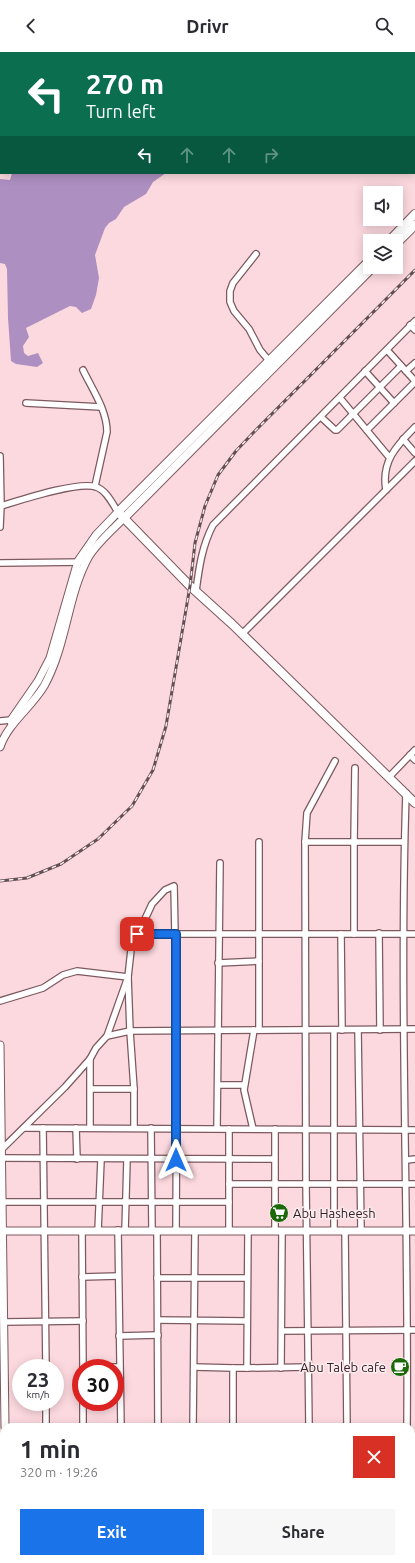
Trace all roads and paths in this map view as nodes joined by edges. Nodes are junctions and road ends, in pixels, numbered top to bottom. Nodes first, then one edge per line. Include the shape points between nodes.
1 (415, 214) edge
2 (415, 225) edge
3 (396, 234) edge
4 (403, 237) edge
5 (256, 254) dead end
6 (363, 267) edge
7 (367, 274) edge
8 (415, 321) edge
9 (410, 325) junction
10 (415, 330) edge
11 (387, 350) junction
12 (415, 363) edge
13 (272, 364) junction
14 (401, 366) junction
15 (83, 370) dead end
16 (406, 371) junction
17 (365, 372) junction
18 (415, 382) edge
19 (379, 387) junction
20 (340, 398) junction
21 (26, 403) dead end
22 (394, 403) junction
23 (101, 407) junction
24 (354, 414) junction
25 (321, 417) junction
26 (415, 427) edge
27 (367, 430) junction
28 (403, 439) junction
29 (415, 453) edge
30 (0, 456) edge
31 (389, 457) junction
32 (415, 461) edge
33 (95, 486) junction
34 (386, 490) junction
35 (1, 506) edge
36 (121, 515) junction
37 (0, 527) edge
38 (78, 561) junction
39 (86, 562) junction
40 (0, 563) edge
41 (196, 591) junction
42 (242, 634) junction
43 (0, 720) edge
44 (12, 723) junction
45 (0, 747) edge
46 (415, 750) edge
47 (410, 755) junction
48 (415, 760) edge
49 (335, 761) dead end
50 (355, 768) dead end
51 (390, 776) junction
52 (412, 797) edge
53 (259, 842) dead end
54 (305, 842) junction
55 (354, 842) junction
56 (404, 842) junction
57 (220, 863) dead end
58 (379, 933) junction
59 (137, 934) junction
60 (176, 934) junction
61 (218, 934) junction
62 (259, 934) junction
63 (304, 934) junction
64 (341, 934) junction
65 (354, 934) junction
66 (404, 934) junction
67 (415, 934) edge
68 (259, 960) junction
69 (218, 962) junction
70 (128, 978) junction
71 (0, 1001) edge
72 (415, 1029) edge
73 (219, 1030) junction
74 (256, 1030) junction
75 (306, 1030) junction
76 (334, 1030) junction
77 (342, 1030) junction
78 (358, 1030) junction
79 (380, 1030) junction
80 (405, 1030) junction
81 (130, 1031) junction
82 (176, 1031) junction
83 (107, 1036) junction
84 (0, 1045) edge
85 (90, 1059) junction
86 (218, 1085) junction
87 (244, 1085) junction
88 (91, 1089) junction
89 (134, 1089) junction
90 (24, 1128) junction
91 (43, 1128) junction
92 (76, 1128) junction
93 (90, 1128) junction
94 (134, 1128) junction
95 (151, 1128) junction
96 (176, 1128) junction
97 (218, 1128) junction
98 (229, 1129) junction
99 (253, 1129) junction
100 (275, 1129) junction
101 (306, 1129) junction
102 (335, 1129) junction
103 (360, 1129) junction
104 (406, 1130) junction
105 (415, 1130) edge
106 (1, 1150) junction
107 (1, 1158) junction
108 (42, 1159) junction
109 (229, 1159) junction
110 (274, 1159) junction
111 (77, 1160) junction
112 (101, 1160) junction
113 (127, 1160) junction
114 (151, 1160) junction
115 (176, 1160) junction
116 (407, 1160) junction
117 (415, 1160) edge
118 (229, 1184) junction
119 (275, 1184) junction
120 (306, 1184) junction
121 (335, 1184) junction
122 (360, 1184) junction
123 (407, 1184) junction
124 (415, 1184) edge
125 (42, 1201) junction
126 (151, 1201) junction
127 (2, 1202) junction
128 (99, 1202) junction
129 (126, 1202) junction
130 (176, 1202) junction
131 (229, 1202) junction
132 (121, 1230) junction
133 (361, 1230) junction
134 (3, 1231) junction
135 (43, 1231) junction
136 (82, 1231) junction
137 (98, 1231) junction
138 (155, 1231) junction
139 (176, 1231) junction
140 (195, 1231) junction
141 (229, 1231) junction
142 (248, 1231) junction
143 (334, 1231) junction
144 (345, 1231) junction
145 (411, 1231) edge
146 (278, 1232) junction
147 (306, 1232) junction
148 (118, 1276) junction
149 (82, 1277) junction
150 (194, 1277) junction
151 (157, 1278) junction
152 (247, 1278) junction
153 (158, 1320) junction
154 (194, 1320) junction
155 (83, 1321) junction
156 (247, 1321) junction
157 (4, 1322) junction
158 (45, 1322) junction
159 (346, 1330) junction
160 (408, 1330) junction
161 (415, 1330) edge
162 (282, 1331) junction
163 (308, 1331) junction
164 (158, 1335) junction
165 (119, 1336) junction
166 (46, 1359) edge
167 (83, 1359) edge
168 (119, 1359) edge
169 (194, 1368) junction
170 (233, 1368) junction
171 (247, 1368) junction
172 (281, 1368) junction
173 (308, 1368) junction
174 (46, 1411) edge
175 (83, 1411) edge
176 (120, 1411) edge
177 (5, 1423) edge
178 (46, 1423) edge
179 (83, 1423) edge
180 (121, 1423) edge
181 (158, 1423) edge
182 (193, 1423) edge
183 (233, 1423) edge
184 (309, 1423) edge
185 (347, 1423) edge
186 (407, 1423) edge

1 - 3 main road
2 - 4 main road
5 - 13 street via 233,283 230,302 234,311 250,328 258,347
6 - 13 main road
7 - 13 main road
8 - 9 street
9 - 10 street
9 - 11 street
11 - 14 street
11 - 17 street
12 - 16 street
13 - 36 main road
14 - 16 street
14 - 19 street
15 - 23 street
16 - 18 street
17 - 19 street
17 - 20 street
18 - 22 street
19 - 22 street
19 - 24 street
20 - 24 street
20 - 25 street
21 - 23 street
22 - 27 street
23 - 33 street via 107,432
24 - 25 street via 337,430
24 - 27 street
25 - 41 street via 214,525 202,552
26 - 28 street
27 - 31 street
28 - 29 street
28 - 31 street
30 - 35 street
31 - 34 street
32 - 34 street
33 - 35 street via 53,491
33 - 36 street via 104,492
34 - 42 street
35 - 37 street
36 - 38 street via 96,535
36 - 39 street
36 - 41 main road
38 - 39 street
38 - 40 street
38 - 44 street via 50,658
39 - 44 street via 51,671 29,708
41 - 42 main road
42 - 51 main road
43 - 44 street
44 - 45 street
46 - 47 street
47 - 48 street
47 - 51 street
49 - 54 street via 307,813
50 - 55 street
51 - 52 main road
52 - 56 street
53 - 62 street
54 - 55 street
54 - 63 street
55 - 56 street
55 - 65 street
56 - 66 street
57 - 61 street
58 - 65 street
58 - 66 street
58 - 79 street
59 - 60 street
59 - 60 street via 152,904 172,886 175,889
59 - 70 street via 132,941
60 - 61 street
60 - 82 street
61 - 62 street
61 - 69 street
62 - 63 street
62 - 68 street
63 - 64 street
63 - 75 street
64 - 65 street
64 - 77 street
66 - 67 street
66 - 80 street
68 - 69 street
68 - 74 street
69 - 73 street
70 - 71 street via 77,971 64,975 43,988
70 - 81 street
70 - 83 street
72 - 80 street
73 - 74 street
73 - 82 street
73 - 86 street
74 - 75 street
74 - 87 street
75 - 76 street
75 - 101 street
76 - 77 street
76 - 102 street
77 - 78 street
78 - 79 street
78 - 103 street
79 - 80 street
80 - 104 street
81 - 82 street
81 - 83 street
81 - 89 street
82 - 96 street
83 - 85 street
84 - 106 street
85 - 88 street
85 - 90 street
86 - 87 street
86 - 97 street
87 - 99 street
88 - 89 street
88 - 93 street
89 - 94 street
90 - 91 street
90 - 106 street
91 - 92 street
91 - 108 street
92 - 93 street
92 - 111 street
93 - 94 street
94 - 95 street
95 - 96 street
95 - 114 street
96 - 97 street
96 - 115 street
97 - 98 street
98 - 99 street
98 - 109 street
99 - 100 street
100 - 101 street
100 - 110 street
101 - 102 street
101 - 120 street
102 - 103 street
102 - 121 street
103 - 104 street
103 - 122 street
104 - 105 street
104 - 116 street
106 - 107 street
107 - 108 street
107 - 127 street
108 - 111 street
108 - 125 street
109 - 110 street
109 - 115 street
109 - 118 street
110 - 119 street
111 - 112 street
112 - 113 street
112 - 128 street
113 - 114 street
113 - 129 street
114 - 115 street
114 - 126 street
115 - 130 street
116 - 117 street
116 - 123 street
118 - 119 street
118 - 131 street
119 - 120 street
119 - 146 street
120 - 121 street
120 - 147 street
121 - 122 street
121 - 143 street
122 - 123 street
122 - 133 street
123 - 124 street
123 - 145 street
125 - 127 street
125 - 128 street
125 - 135 street
126 - 129 street
126 - 130 street
126 - 138 street
127 - 134 street
128 - 129 street
128 - 137 street
129 - 132 street
130 - 131 street
130 - 139 street
131 - 141 street
132 - 137 street
132 - 138 street
132 - 148 street
133 - 144 street
133 - 145 street
134 - 135 street
134 - 157 street
135 - 136 street
135 - 158 street
136 - 137 street
136 - 149 street
138 - 139 street
138 - 151 street
139 - 140 street
140 - 141 street
140 - 150 street
141 - 142 street
142 - 146 street
142 - 152 street
143 - 144 street
143 - 147 street
144 - 159 street
145 - 160 street
146 - 147 street
146 - 162 street
147 - 163 street
148 - 149 street
148 - 165 street
149 - 155 street
150 - 151 street
150 - 152 street
150 - 154 street
151 - 153 street
152 - 156 street
153 - 154 street
153 - 164 street
154 - 156 street
154 - 169 street
155 - 158 street
155 - 167 street
156 - 171 street
157 - 158 street
157 - 177 street
158 - 166 street
159 - 160 street
159 - 163 street
159 - 185 street
160 - 161 street
160 - 186 street
162 - 163 street
162 - 172 street
163 - 173 street
164 - 165 street
164 - 181 street
165 - 168 street
169 - 170 street
169 - 182 street
170 - 171 street
170 - 183 street
171 - 172 street
172 - 173 street
173 - 184 street
174 - 178 street
175 - 179 street
176 - 180 street

